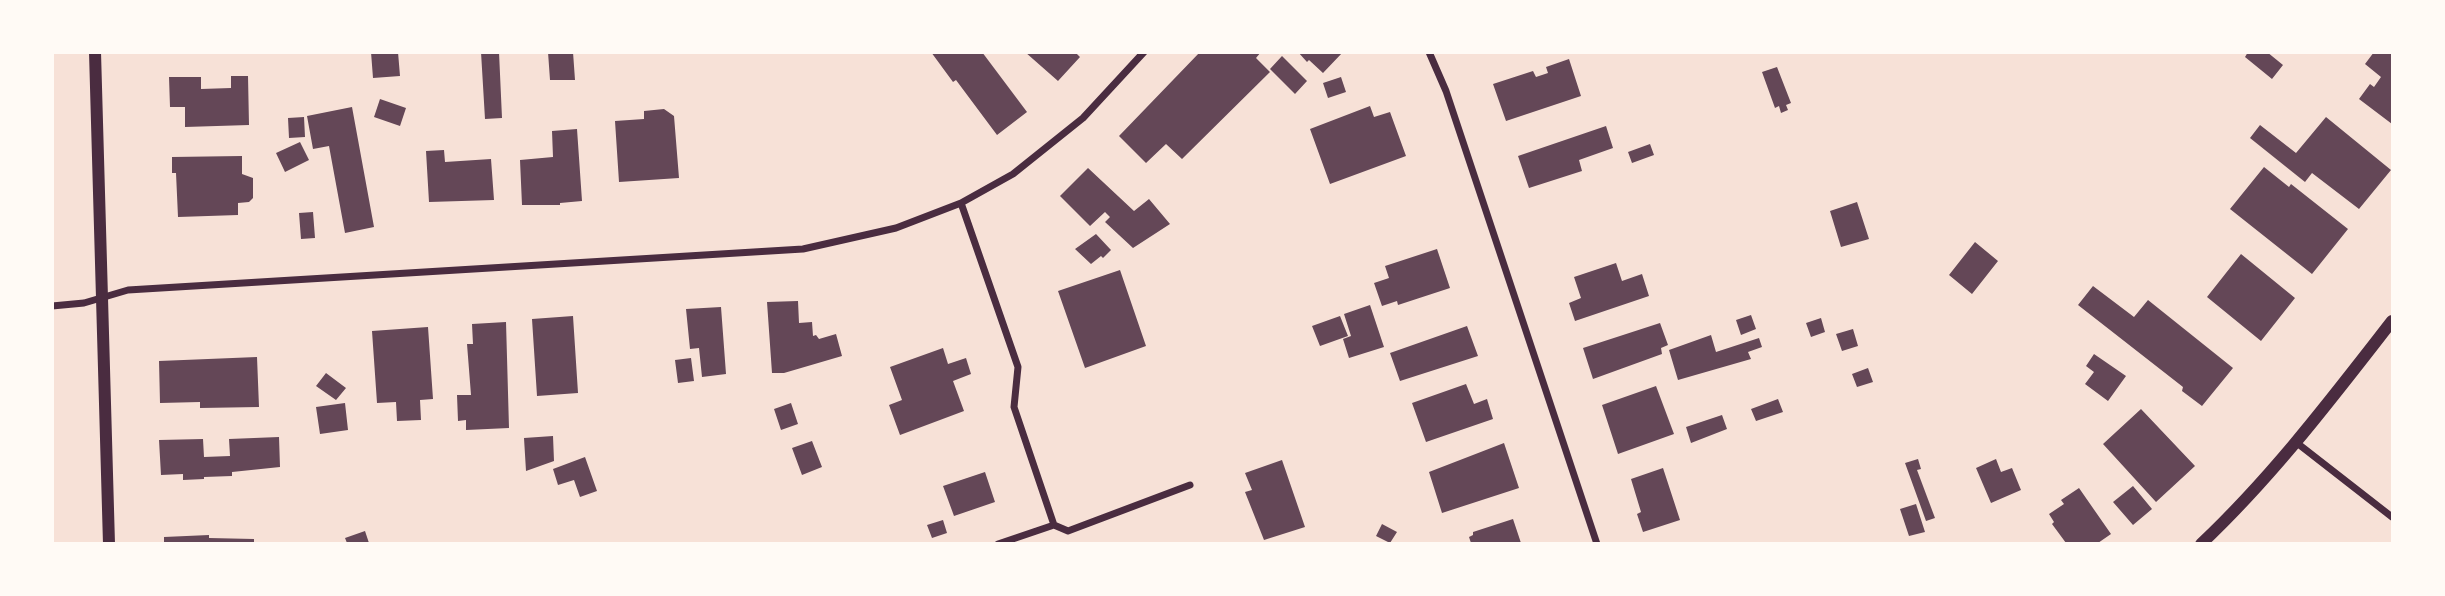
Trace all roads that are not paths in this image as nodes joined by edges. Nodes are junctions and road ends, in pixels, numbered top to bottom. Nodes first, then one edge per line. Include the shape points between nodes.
1 (95, 52) edge
2 (1144, 52) edge
3 (1429, 52) edge
4 (961, 203) junction
5 (102, 297) junction
6 (52, 306) edge
7 (2392, 321) edge
8 (2297, 443) junction
9 (1190, 485) dead end
10 (2392, 517) edge
11 (1054, 524) junction
12 (109, 544) edge
13 (998, 544) edge
14 (1597, 544) edge
15 (2202, 544) edge

1 - 5 street
2 - 4 street via 1083,118 1013,174
3 - 14 street via 1446,90
4 - 5 street via 896,228 803,249 128,290
4 - 11 street via 1018,367 1014,407
5 - 6 street
5 - 12 street
7 - 8 street
8 - 10 street
8 - 15 street
9 - 11 street via 1068,531
11 - 13 street

